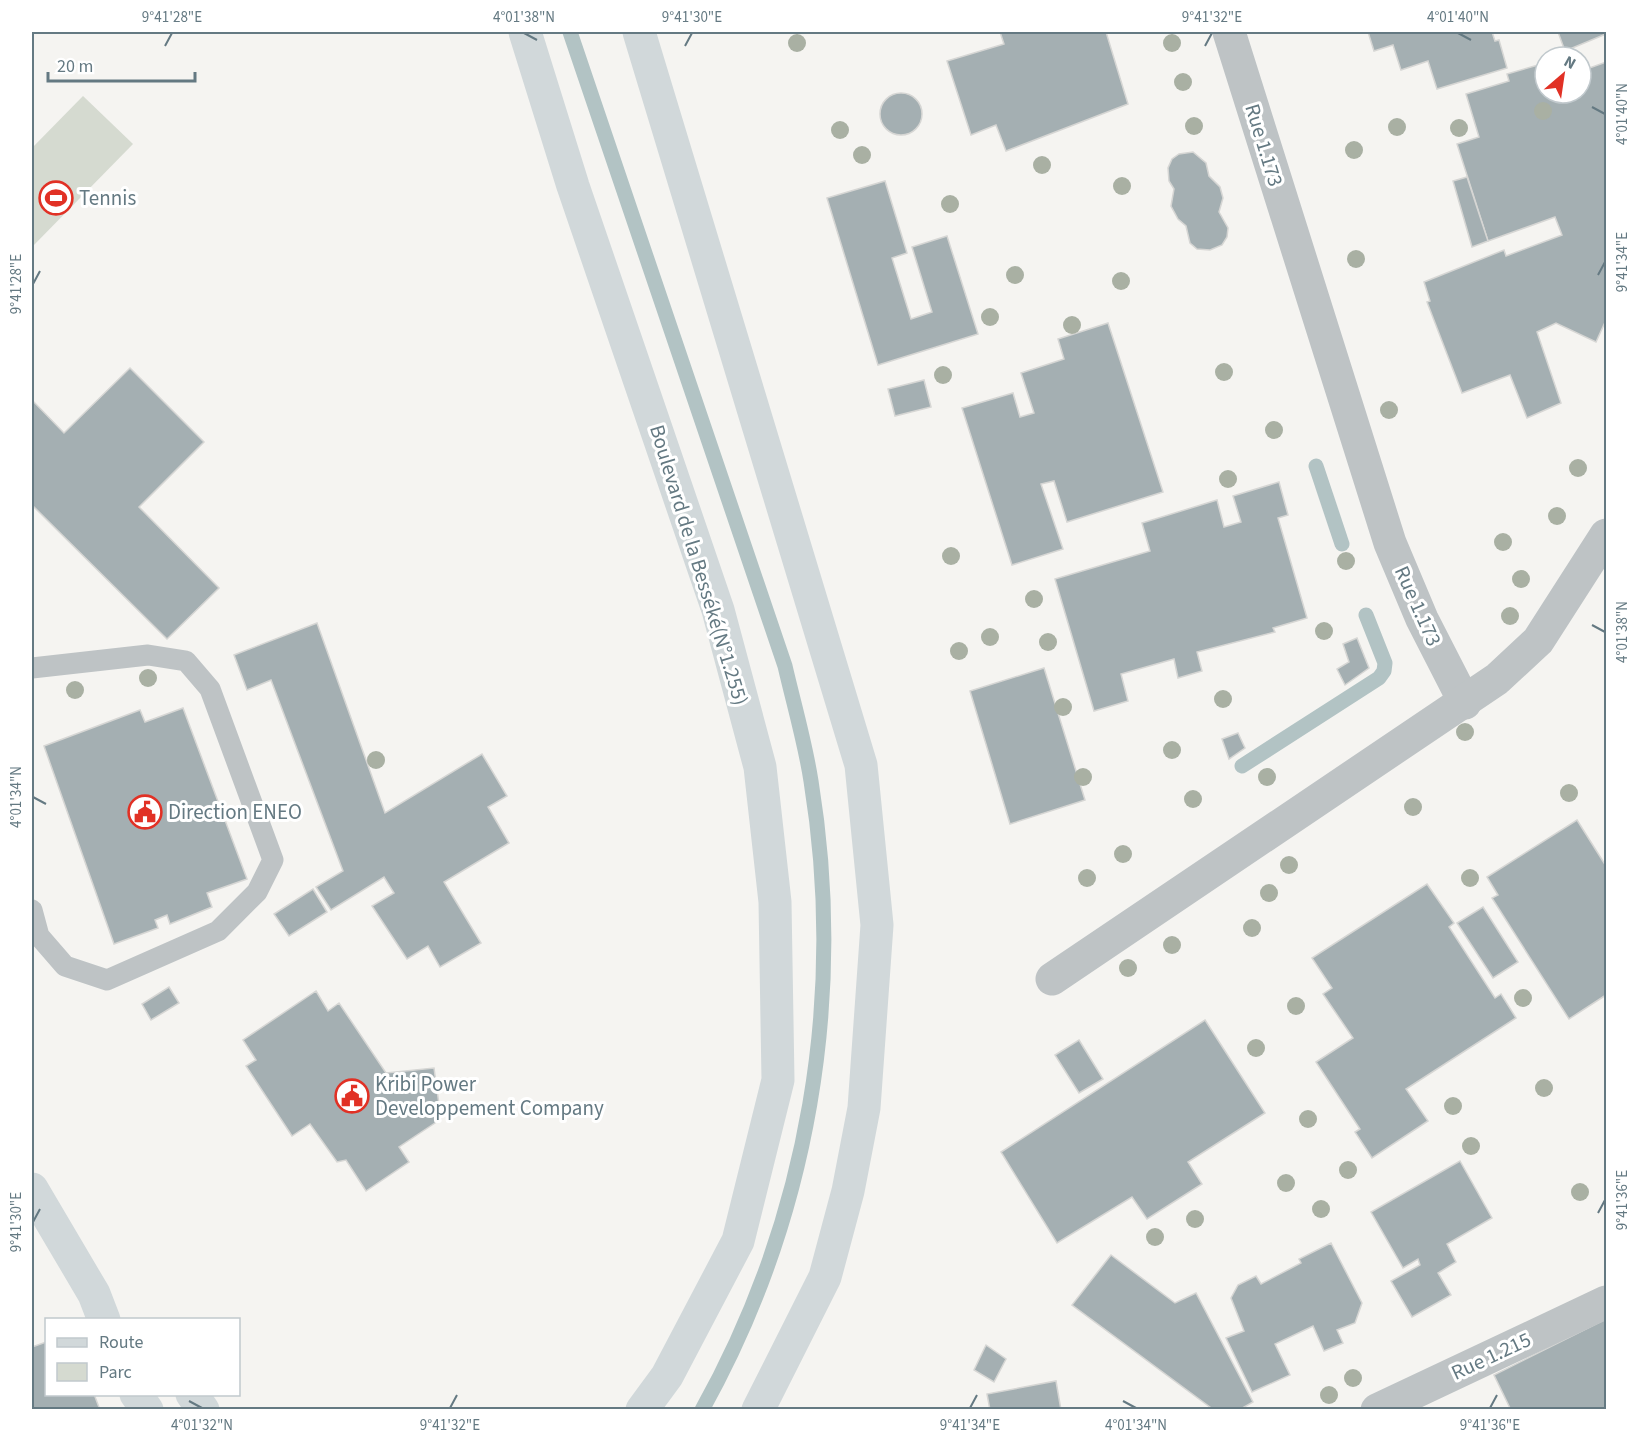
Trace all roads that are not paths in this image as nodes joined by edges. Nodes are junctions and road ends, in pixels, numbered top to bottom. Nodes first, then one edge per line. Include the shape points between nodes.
1 (525, 32) edge
2 (639, 32) edge
3 (1228, 32) edge
4 (1606, 535) edge
5 (32, 668) edge
6 (1465, 703) junction
7 (32, 910) edge
8 (1052, 980) dead end
9 (32, 1189) edge
10 (1606, 1302) edge
11 (99, 1307) edge
12 (118, 1318) edge
13 (137, 1396) edge
14 (193, 1396) edge
15 (147, 1410) edge
16 (203, 1410) edge
17 (642, 1410) edge
18 (758, 1410) edge
19 (1377, 1410) edge

1 - 17 main road, Boulevard de la Besséké(N°1.255) via 573,186 718,610 760,767 775,902 778,1080 738,1241 667,1376
2 - 18 main road via 861,765 877,925 864,1108 848,1191 825,1276
3 - 6 street, Rue 1.173 via 1390,543
4 - 6 street via 1538,641
5 - 7 lane via 148,655 186,661 210,689 273,860 257,892 218,931 106,980 65,966 39,936
6 - 8 street
9 - 11 main road
10 - 19 street, Rue 1.215
11 - 12 main road
13 - 15 main road
14 - 16 main road

